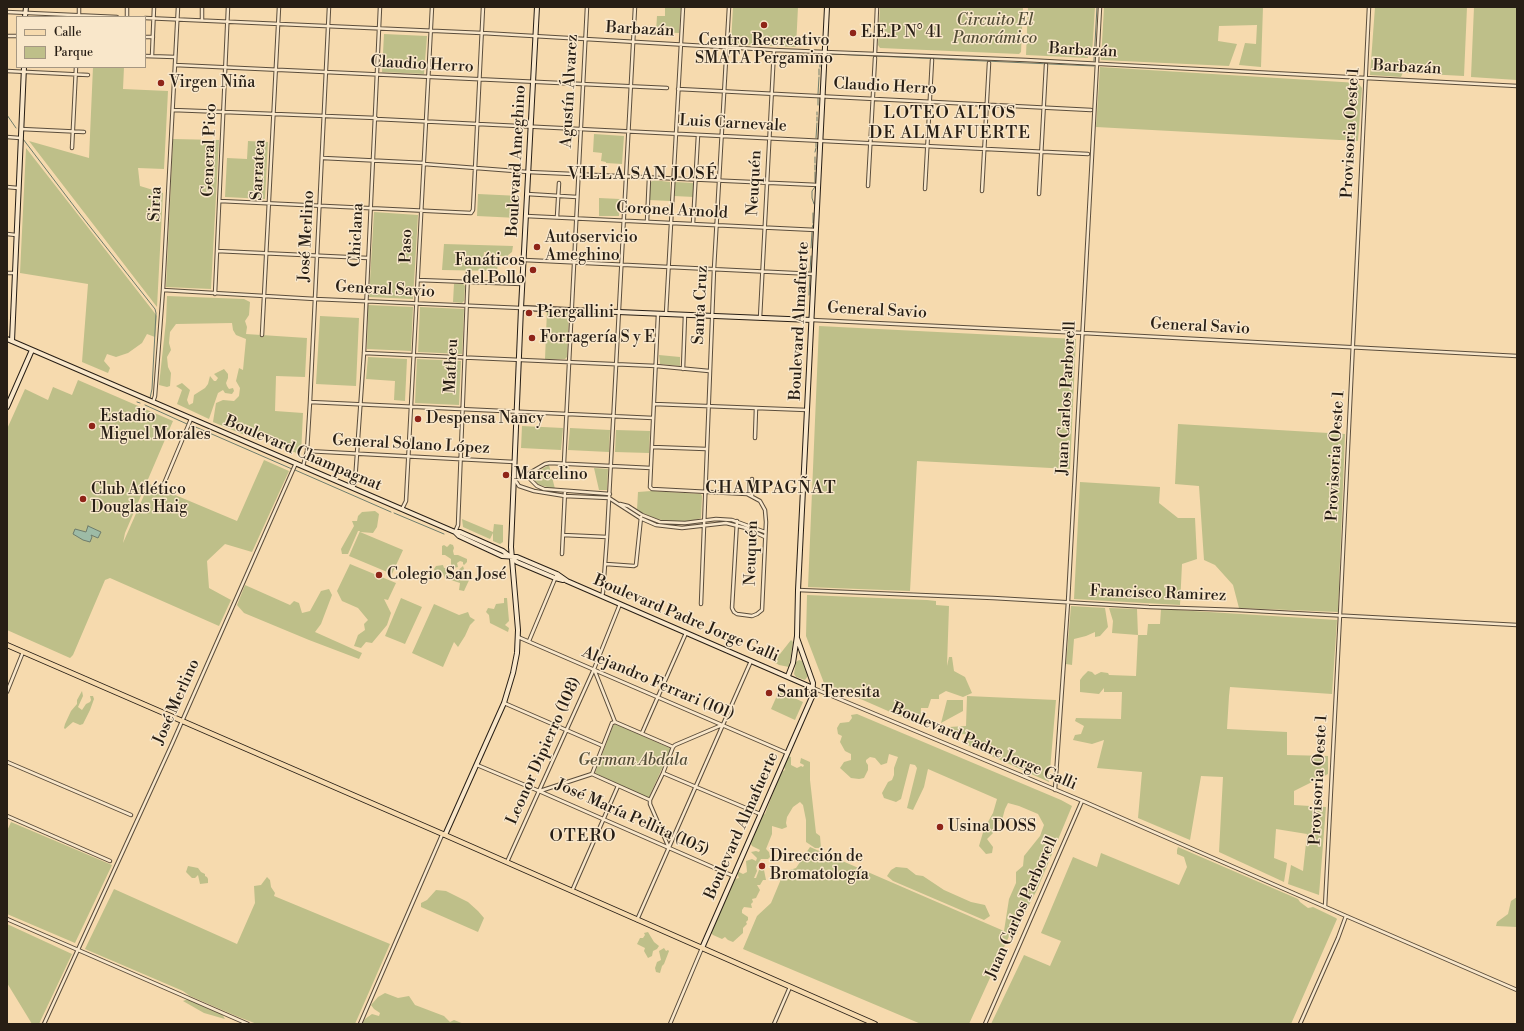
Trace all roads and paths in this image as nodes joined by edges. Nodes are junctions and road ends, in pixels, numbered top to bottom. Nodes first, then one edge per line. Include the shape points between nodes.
1 (26, 7) edge
2 (79, 7) edge
3 (154, 7) edge
4 (178, 7) edge
5 (202, 7) edge
6 (228, 7) edge
7 (279, 7) edge
8 (329, 7) edge
9 (380, 7) edge
10 (432, 7) edge
11 (483, 7) edge
12 (537, 7) edge
13 (587, 7) edge
14 (635, 7) edge
15 (683, 7) edge
16 (728, 7) edge
17 (827, 7) edge
18 (877, 7) edge
19 (1100, 7) edge
20 (1369, 7) edge
21 (7, 12) edge
22 (26, 15) edge
23 (79, 16) edge
24 (146, 18) edge
25 (154, 19) junction
26 (178, 20) junction
27 (202, 21) junction
28 (228, 22) junction
29 (278, 25) junction
30 (328, 26) junction
31 (379, 29) junction
32 (431, 31) junction
33 (482, 34) junction
34 (146, 36) edge
35 (153, 37) junction
36 (535, 37) junction
37 (585, 39) junction
38 (633, 42) junction
39 (681, 45) junction
40 (726, 47) junction
41 (774, 50) junction
42 (825, 52) junction
43 (875, 54) junction
44 (146, 56) edge
45 (152, 56) junction
46 (175, 57) junction
47 (875, 58) dead end
48 (932, 60) dead end
49 (988, 63) dead end
50 (1097, 64) junction
51 (175, 65) junction
52 (1046, 65) dead end
53 (225, 67) junction
54 (76, 68) edge
55 (24, 69) edge
56 (276, 70) junction
57 (7, 71) edge
58 (326, 72) junction
59 (378, 74) junction
60 (76, 75) junction
61 (88, 75) dead end
62 (429, 77) junction
63 (1366, 77) junction
64 (480, 80) junction
65 (533, 82) junction
66 (583, 84) junction
67 (1517, 86) edge
68 (630, 87) junction
69 (667, 88) dead end
70 (678, 89) junction
71 (724, 92) junction
72 (772, 94) junction
73 (823, 96) junction
74 (873, 98) junction
75 (930, 101) junction
76 (987, 104) junction
77 (1043, 107) junction
78 (173, 110) junction
79 (1091, 110) dead end
80 (224, 112) junction
81 (274, 114) junction
82 (324, 116) junction
83 (376, 118) junction
84 (426, 121) junction
85 (477, 124) junction
86 (531, 127) junction
87 (20, 129) junction
88 (580, 129) junction
89 (73, 131) junction
90 (628, 131) junction
91 (84, 132) dead end
92 (676, 134) junction
93 (698, 135) junction
94 (722, 135) junction
95 (7, 137) edge
96 (770, 137) junction
97 (20, 138) junction
98 (820, 140) junction
99 (870, 142) junction
100 (927, 145) junction
101 (72, 148) dead end
102 (984, 148) junction
103 (1041, 151) junction
104 (1088, 154) dead end
105 (323, 158) junction
106 (374, 160) junction
107 (424, 163) junction
108 (474, 168) junction
109 (528, 172) junction
110 (578, 175) junction
111 (626, 177) junction
112 (649, 178) junction
113 (673, 179) junction
114 (696, 180) junction
115 (720, 181) junction
116 (559, 183) dead end
117 (768, 184) junction
118 (819, 185) junction
119 (868, 186) dead end
120 (7, 187) edge
121 (18, 188) junction
122 (926, 189) dead end
123 (982, 191) dead end
124 (527, 194) junction
125 (1039, 194) dead end
126 (558, 196) junction
127 (577, 196) junction
128 (220, 201) junction
129 (270, 203) junction
130 (320, 206) junction
131 (371, 208) junction
132 (421, 211) junction
133 (526, 216) junction
134 (557, 217) junction
135 (576, 218) junction
136 (623, 220) junction
137 (647, 222) junction
138 (671, 223) junction
139 (693, 224) junction
140 (717, 225) junction
141 (765, 228) junction
142 (816, 230) junction
143 (7, 234) edge
144 (16, 235) junction
145 (217, 251) junction
146 (267, 253) junction
147 (318, 256) junction
148 (368, 258) junction
149 (524, 260) junction
150 (574, 262) junction
151 (621, 265) junction
152 (669, 267) junction
153 (714, 269) junction
154 (468, 272) dead end
155 (762, 272) junction
156 (7, 273) edge
157 (14, 274) junction
158 (814, 274) junction
159 (418, 280) junction
160 (468, 282) junction
161 (522, 284) junction
162 (163, 290) junction
163 (215, 294) junction
164 (265, 296) junction
165 (315, 299) junction
166 (366, 301) junction
167 (417, 304) junction
168 (467, 306) junction
169 (521, 308) junction
170 (571, 310) junction
171 (618, 311) junction
172 (658, 313) junction
173 (666, 314) junction
174 (685, 314) junction
175 (712, 316) junction
176 (760, 318) junction
177 (812, 320) junction
178 (1083, 333) junction
179 (262, 335) dead end
180 (9, 340) edge
181 (1353, 347) junction
182 (32, 350) junction
183 (364, 353) junction
184 (414, 355) junction
185 (1517, 356) edge
186 (465, 358) junction
187 (519, 360) junction
188 (569, 362) junction
189 (616, 365) junction
190 (656, 366) junction
191 (683, 369) junction
192 (710, 371) junction
193 (310, 402) junction
194 (153, 403) junction
195 (361, 404) junction
196 (654, 404) junction
197 (708, 406) junction
198 (7, 407) edge
199 (411, 407) junction
200 (756, 408) junction
201 (462, 410) junction
202 (807, 410) junction
203 (516, 411) junction
204 (567, 414) junction
205 (613, 416) junction
206 (653, 418) junction
207 (191, 419) junction
208 (755, 438) dead end
209 (652, 447) junction
210 (706, 449) junction
211 (307, 451) junction
212 (357, 454) junction
213 (408, 457) junction
214 (461, 460) junction
215 (514, 462) junction
216 (296, 463) junction
217 (564, 464) junction
218 (303, 466) junction
219 (611, 466) junction
220 (651, 468) junction
221 (526, 475) junction
222 (513, 477) junction
223 (752, 479) dead end
224 (163, 486) dead end
225 (353, 488) junction
226 (565, 491) junction
227 (704, 492) junction
228 (610, 494) junction
229 (565, 496) junction
230 (752, 496) junction
231 (609, 498) junction
232 (402, 510) junction
233 (641, 517) junction
234 (703, 521) junction
235 (737, 521) junction
236 (737, 525) junction
237 (703, 526) junction
238 (454, 532) junction
239 (765, 532) junction
240 (563, 535) junction
241 (607, 537) junction
242 (765, 537) junction
243 (562, 554) dead end
244 (511, 557) junction
245 (606, 564) junction
246 (556, 576) junction
247 (798, 590) junction
248 (602, 596) junction
249 (1068, 602) junction
250 (620, 604) junction
251 (701, 604) dead end
252 (1340, 615) junction
253 (1517, 625) edge
254 (687, 632) junction
255 (797, 636) junction
256 (518, 637) junction
257 (529, 641) junction
258 (7, 645) edge
259 (23, 652) junction
260 (751, 660) junction
261 (594, 669) junction
262 (788, 676) junction
263 (813, 688) junction
264 (7, 692) edge
265 (658, 697) junction
266 (504, 703) junction
267 (182, 721) junction
268 (614, 722) junction
269 (723, 725) junction
270 (567, 730) junction
271 (642, 733) junction
272 (603, 746) junction
273 (673, 747) junction
274 (787, 753) junction
275 (7, 762) edge
276 (476, 765) junction
277 (663, 773) junction
278 (592, 774) junction
279 (618, 786) junction
280 (696, 786) junction
281 (1055, 790) junction
282 (540, 791) junction
283 (650, 800) junction
284 (1082, 801) junction
285 (760, 814) junction
286 (130, 815) dead end
287 (7, 816) edge
288 (603, 819) junction
289 (444, 835) junction
290 (669, 848) junction
291 (110, 861) dead end
292 (507, 863) junction
293 (733, 876) junction
294 (572, 891) junction
295 (1325, 907) junction
296 (1346, 916) junction
297 (7, 919) edge
298 (637, 920) junction
299 (702, 948) junction
300 (78, 950) junction
301 (790, 986) junction
302 (1517, 990) edge
303 (44, 1024) edge
304 (248, 1024) edge
305 (360, 1024) edge
306 (670, 1024) edge
307 (774, 1024) edge
308 (874, 1024) edge
309 (985, 1024) edge
310 (1300, 1024) edge

1 - 22 main road
2 - 23 street
3 - 25 street
4 - 26 street, Siria
5 - 27 street
6 - 28 street, General Pico
7 - 29 street, Sarratea
8 - 30 street, José Merlino
9 - 31 street, Chiclana
10 - 32 street, Paso
11 - 33 street
12 - 36 main road, Boulevard Ameghino
13 - 37 street, Agustín Álvarez
14 - 38 street
15 - 39 street
16 - 40 street, Santa Cruz
17 - 42 main road, Boulevard Almafuerte
18 - 43 street
19 - 50 street, Juan Carlos Parborell
20 - 63 street, Provisoria Oeste 1
21 - 22 street
22 - 23 street
24 - 25 street, Barbazán
25 - 26 street, Barbazán
25 - 35 street
26 - 27 street, Barbazán
26 - 46 street, Siria
27 - 28 street, Barbazán
28 - 29 street, Barbazán
28 - 53 street, General Pico
29 - 30 street, Barbazán
29 - 56 street, Sarratea
30 - 31 street, Barbazán
30 - 58 street, José Merlino
31 - 32 street, Barbazán
31 - 59 street, Chiclana
32 - 33 street, Barbazán
32 - 62 street, Paso
33 - 36 street, Barbazán
33 - 64 street
34 - 35 street
35 - 45 street
36 - 37 street, Barbazán
36 - 65 main road, Boulevard Ameghino
37 - 38 street, Barbazán
37 - 66 street, Agustín Álvarez
38 - 39 street, Barbazán
38 - 68 street
39 - 40 street, Barbazán
39 - 70 street
40 - 41 street, Barbazán
40 - 71 street, Santa Cruz
41 - 42 street, Barbazán
41 - 72 street, Neuquén
42 - 43 street, Barbazán
42 - 73 main road, Boulevard Almafuerte
43 - 50 street, Barbazán
44 - 45 street
45 - 46 street
46 - 51 street, Siria
47 - 74 street
48 - 75 street
49 - 76 street
50 - 63 street, Barbazán
50 - 178 street, Juan Carlos Parborell
51 - 53 street, Claudio Herro
51 - 78 street, Siria
52 - 77 street
53 - 56 street, Claudio Herro
53 - 80 street, General Pico
54 - 60 street
55 - 57 street
55 - 60 street
55 - 87 main road
56 - 58 street, Claudio Herro
56 - 81 street, Sarratea
58 - 59 street, Claudio Herro
58 - 82 street, José Merlino
59 - 62 street, Claudio Herro
59 - 83 street, Chiclana
60 - 61 street
60 - 89 street
62 - 64 street, Claudio Herro
62 - 84 street, Paso
63 - 67 street, Barbazán
63 - 181 street, Provisoria Oeste 1
64 - 65 street, Claudio Herro
64 - 85 street
65 - 66 street, Claudio Herro
65 - 86 main road, Boulevard Ameghino
66 - 68 street, Claudio Herro
66 - 88 street, Agustín Álvarez
68 - 69 street, Claudio Herro
68 - 90 street
70 - 71 street, Claudio Herro
70 - 92 street
71 - 72 street, Claudio Herro
71 - 94 street, Santa Cruz
72 - 73 street, Claudio Herro
72 - 96 street, Neuquén
73 - 74 street, Claudio Herro
73 - 98 main road, Boulevard Almafuerte
74 - 75 street, Claudio Herro
74 - 99 street
75 - 76 street, Claudio Herro
75 - 100 street
76 - 77 street, Claudio Herro
76 - 102 street
77 - 79 street, Claudio Herro
77 - 103 street
78 - 80 street, Luis Carnevale
78 - 162 street, Siria
80 - 81 street, Luis Carnevale
80 - 128 street, General Pico
81 - 82 street, Luis Carnevale
81 - 129 street, Sarratea
82 - 83 street, Luis Carnevale
82 - 105 street, José Merlino
83 - 84 street, Luis Carnevale
83 - 106 street, Chiclana
84 - 85 street, Luis Carnevale
84 - 107 street, Paso
85 - 86 street, Luis Carnevale
85 - 108 street
86 - 88 street, Luis Carnevale
86 - 109 main road, Boulevard Ameghino
87 - 89 street
87 - 97 main road
88 - 90 street, Luis Carnevale
88 - 110 street, Agustín Álvarez
89 - 91 street
89 - 101 street
90 - 92 street, Luis Carnevale
90 - 111 street
92 - 93 street, Luis Carnevale
92 - 113 street
93 - 94 street, Luis Carnevale
93 - 114 street
94 - 96 street, Luis Carnevale
94 - 115 street, Santa Cruz
95 - 97 street
96 - 98 street, Luis Carnevale
96 - 117 street, Neuquén
97 - 121 main road
98 - 99 street, Luis Carnevale
98 - 118 main road, Boulevard Almafuerte
99 - 100 street, Luis Carnevale
99 - 119 street
100 - 102 street, Luis Carnevale
100 - 122 street
102 - 103 street, Luis Carnevale
102 - 123 street
103 - 104 street, Luis Carnevale
103 - 125 street
105 - 106 street
105 - 130 street, José Merlino
106 - 107 street
106 - 131 street, Chiclana
107 - 108 street
107 - 132 street, Paso
108 - 109 street
108 - 132 street via 471,213
109 - 110 street
109 - 124 main road, Boulevard Ameghino
110 - 111 street
110 - 127 street, Agustín Álvarez
111 - 112 street
111 - 136 street
112 - 113 street
112 - 137 street
113 - 114 street
113 - 138 street
114 - 115 street
114 - 139 street
115 - 117 street
115 - 140 street, Santa Cruz
116 - 126 street
117 - 118 street
117 - 141 street, Neuquén
118 - 142 main road, Boulevard Almafuerte
120 - 121 street
121 - 144 main road
124 - 126 street
124 - 133 main road, Boulevard Ameghino
126 - 127 street
126 - 134 street
127 - 135 street, Agustín Álvarez
128 - 129 street
128 - 145 street, General Pico
129 - 130 street
129 - 146 street, Sarratea
130 - 131 street
130 - 147 street, José Merlino
131 - 132 street
131 - 148 street, Chiclana
132 - 159 street, Paso
133 - 134 street, Coronel Arnold
133 - 149 main road, Boulevard Ameghino
134 - 135 street, Coronel Arnold
135 - 136 street, Coronel Arnold
135 - 150 street, Agustín Álvarez
136 - 137 street, Coronel Arnold
136 - 151 street
137 - 138 street, Coronel Arnold
138 - 139 street, Coronel Arnold
138 - 152 street
139 - 140 street, Coronel Arnold
140 - 141 street, Coronel Arnold
140 - 153 street, Santa Cruz
141 - 142 street, Coronel Arnold
141 - 155 street, Neuquén
142 - 158 main road, Boulevard Almafuerte
143 - 144 street
144 - 157 main road
145 - 146 street
145 - 163 street, General Pico
146 - 147 street
146 - 164 street, Sarratea
147 - 148 street
147 - 165 street, José Merlino
148 - 166 street, Chiclana
149 - 150 street
149 - 161 main road, Boulevard Ameghino
150 - 151 street
150 - 170 street, Agustín Álvarez
151 - 152 street
151 - 171 street
152 - 153 street
152 - 173 street
153 - 155 street
153 - 175 street, Santa Cruz
154 - 160 street, Matheu
155 - 158 street
155 - 176 street, Neuquén
156 - 157 street
157 - 180 main road
158 - 177 main road, Boulevard Almafuerte
159 - 160 street
159 - 167 street, Paso
160 - 161 street
160 - 168 street, Matheu
161 - 169 main road, Boulevard Ameghino
162 - 163 street, General Savio
162 - 194 street, Siria
163 - 164 street, General Savio
164 - 165 street, General Savio
164 - 179 street, Sarratea
165 - 166 street, General Savio
165 - 193 street, José Merlino
166 - 167 street, General Savio
166 - 183 street, Chiclana
167 - 168 street, General Savio
167 - 184 street, Paso
168 - 169 street, General Savio
168 - 186 street, Matheu
169 - 170 main road, General Savio
169 - 187 main road, Boulevard Ameghino
170 - 171 main road, General Savio
170 - 188 street, Agustín Álvarez
171 - 172 main road, General Savio
171 - 189 street
172 - 173 main road, General Savio
172 - 190 street
173 - 174 main road, General Savio
174 - 175 main road, General Savio
174 - 191 street
175 - 176 main road, General Savio
175 - 192 street, Santa Cruz
176 - 177 main road, General Savio
177 - 178 street, General Savio
177 - 202 main road, Boulevard Almafuerte
178 - 181 street, General Savio
178 - 249 street, Juan Carlos Parborell
180 - 182 main road, Boulevard Champagnat
181 - 185 street, General Savio
181 - 252 street, Provisoria Oeste 1
182 - 194 main road, Boulevard Champagnat
182 - 198 main road
183 - 184 street
183 - 195 street, Chiclana
184 - 186 street
184 - 199 street, Paso
186 - 187 street
186 - 201 street, Matheu
187 - 188 street
187 - 203 main road, Boulevard Ameghino
188 - 189 street
188 - 204 street, Agustín Álvarez
189 - 190 street
189 - 205 street
190 - 191 street
190 - 196 street
191 - 192 street
192 - 197 street, Santa Cruz
193 - 195 street
193 - 211 street, José Merlino
194 - 207 main road, Boulevard Champagnat
195 - 199 street
195 - 212 street, Chiclana
196 - 197 street
196 - 206 street
197 - 200 street
197 - 210 street, Santa Cruz
199 - 201 street
199 - 213 street, Paso
200 - 202 street
200 - 208 street
201 - 203 street
201 - 214 street, Matheu
202 - 247 main road, Boulevard Almafuerte
203 - 204 street
203 - 215 main road, Boulevard Ameghino
204 - 205 street
204 - 217 street, Agustín Álvarez
205 - 206 street
205 - 219 street
206 - 209 street
207 - 216 main road, Boulevard Champagnat
207 - 224 street
209 - 210 street
209 - 220 street
210 - 227 street, Santa Cruz
211 - 212 street, General Solano López
211 - 218 street, José Merlino
212 - 213 street, General Solano López
212 - 225 street, Chiclana
213 - 214 street, General Solano López
213 - 232 street, Paso via 406,501
214 - 215 street, General Solano López
214 - 238 street, Matheu via 458,526
215 - 222 main road, Boulevard Ameghino
216 - 218 main road, Boulevard Champagnat
216 - 267 street, José Merlino
217 - 219 street
217 - 221 street via 545,464
218 - 225 main road, Boulevard Champagnat
219 - 220 street
219 - 228 street
220 - 227 street via 652,490
221 - 222 street
221 - 226 street via 540,488
222 - 229 street via 519,486 529,490
222 - 244 main road, Boulevard Ameghino
223 - 230 street
225 - 232 main road, Boulevard Champagnat
226 - 228 street
226 - 229 street
227 - 230 street
227 - 234 street, Santa Cruz
228 - 231 street
229 - 231 street
229 - 240 street
230 - 239 street, Neuquén via 760,501 765,510
231 - 233 street
231 - 241 street
232 - 238 main road, Boulevard Champagnat
233 - 234 street via 672,523
233 - 237 street via 656,525 668,527
233 - 245 street via 636,565
234 - 235 street
234 - 237 street, Santa Cruz
235 - 236 street
235 - 239 street
236 - 237 street via 726,523
236 - 242 street
236 - 242 street, Neuquén via 732,608 734,612 746,616 758,614 762,610
237 - 251 street, Santa Cruz
238 - 244 main road, Boulevard Champagnat via 475,538
239 - 242 street, Neuquén
240 - 241 street
240 - 243 street
241 - 245 street
244 - 246 main road, Boulevard Padre Jorge Galli via 517,557
244 - 256 main road, Boulevard Ameghino
245 - 248 street
246 - 248 main road, Boulevard Padre Jorge Galli
246 - 257 street
247 - 249 street, Francisco Ramirez
247 - 255 main road, Boulevard Almafuerte
248 - 250 main road, Boulevard Padre Jorge Galli
249 - 252 street, Francisco Ramirez
249 - 281 street, Juan Carlos Parborell
250 - 254 main road, Boulevard Padre Jorge Galli
250 - 261 street, Leonor Dipierro (108)
252 - 253 street, Francisco Ramirez
252 - 295 street, Provisoria Oeste 1
254 - 260 main road, Boulevard Padre Jorge Galli
254 - 265 street
255 - 262 main road, Boulevard Almafuerte via 793,663
255 - 263 main road, Boulevard Almafuerte
256 - 257 street, Alejandro Ferrari (101)
256 - 266 main road, Boulevard Ameghino via 514,673
257 - 261 street, Alejandro Ferrari (101)
258 - 259 main road
259 - 264 street
259 - 267 main road
260 - 262 main road, Boulevard Padre Jorge Galli
260 - 269 street
261 - 265 street, Alejandro Ferrari (101)
261 - 268 street
261 - 270 street, Leonor Dipierro (108)
262 - 263 main road, Boulevard Padre Jorge Galli
263 - 274 main road, Boulevard Almafuerte via 812,697
263 - 281 street, Boulevard Padre Jorge Galli
265 - 269 street, Alejandro Ferrari (101)
265 - 271 street
266 - 270 street
266 - 276 main road, Boulevard Ameghino
267 - 289 main road
267 - 300 street, José Merlino
268 - 271 street
268 - 272 street
269 - 273 street
269 - 274 street, Alejandro Ferrari (101)
269 - 280 street
270 - 272 street
270 - 282 street, Leonor Dipierro (108)
271 - 273 street
272 - 278 street
273 - 277 street
274 - 285 main road, Boulevard Almafuerte
275 - 286 street
276 - 282 street, José María Pellita (105)
276 - 289 main road, Boulevard Ameghino
277 - 280 street
277 - 283 street
278 - 279 street
278 - 282 street
279 - 283 street
279 - 288 street
280 - 285 street
280 - 290 street
281 - 284 street, Boulevard Padre Jorge Galli
282 - 288 street, José María Pellita (105)
282 - 292 street, Leonor Dipierro (108)
283 - 290 street
284 - 295 street, Boulevard Padre Jorge Galli
284 - 309 street, Juan Carlos Parborell
285 - 293 main road, Boulevard Almafuerte
287 - 291 street
288 - 290 street, José María Pellita (105)
288 - 294 street
289 - 292 main road
289 - 305 street
290 - 293 street, José María Pellita (105)
290 - 298 street
292 - 294 main road
293 - 299 main road, Boulevard Almafuerte
294 - 298 main road
295 - 296 street, Boulevard Padre Jorge Galli
296 - 302 street
296 - 310 street
297 - 300 street
298 - 299 main road
299 - 301 main road
299 - 306 street, Boulevard Almafuerte
300 - 303 street, José Merlino
300 - 304 street
301 - 307 street
301 - 308 main road

